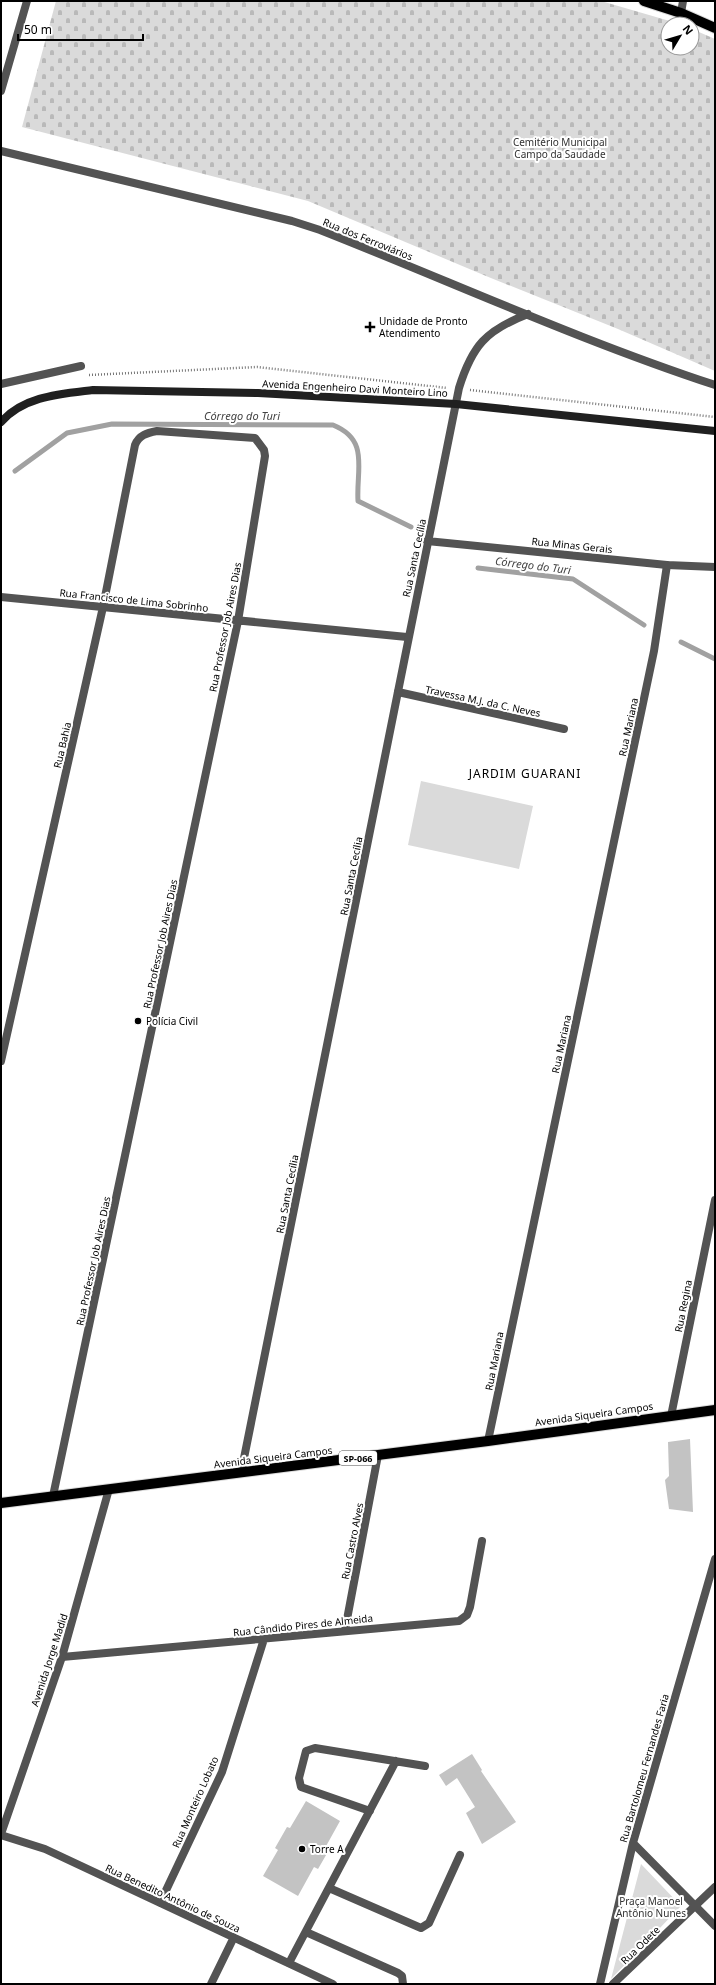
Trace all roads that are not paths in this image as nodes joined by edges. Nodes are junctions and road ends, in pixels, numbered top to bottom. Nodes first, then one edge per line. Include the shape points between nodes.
1 (28, 1) edge
2 (644, 1) edge
3 (683, 1) edge
4 (681, 14) junction
5 (715, 28) edge
6 (1, 91) edge
7 (1, 151) edge
8 (528, 314) junction
9 (80, 366) dead end
10 (1, 384) edge
11 (715, 385) edge
12 (456, 404) junction
13 (1, 422) edge
14 (715, 431) edge
15 (260, 442) joint
16 (427, 541) junction
17 (667, 565) junction
18 (715, 567) edge
19 (1, 596) edge
20 (103, 607) junction
21 (238, 620) junction
22 (408, 637) junction
23 (398, 692) junction
24 (564, 729) dead end
25 (1, 1061) edge
26 (715, 1200) edge
27 (712, 1222) edge
28 (715, 1410) edge
29 (671, 1416) junction
30 (488, 1441) junction
31 (378, 1455) junction
32 (241, 1473) junction
33 (109, 1489) junction
34 (53, 1496) junction
35 (1, 1503) edge
36 (482, 1541) dead end
37 (715, 1559) edge
38 (345, 1630) junction
39 (264, 1639) junction
40 (62, 1657) junction
41 (396, 1761) junction
42 (425, 1766) dead end
43 (370, 1811) junction
44 (1, 1834) edge
45 (633, 1843) junction
46 (460, 1855) dead end
47 (715, 1887) edge
48 (329, 1888) junction
49 (160, 1903) junction
50 (695, 1905) junction
51 (715, 1926) edge
52 (306, 1932) junction
53 (234, 1937) junction
54 (289, 1963) junction
55 (316, 1980) edge
56 (211, 1984) edge
57 (333, 1984) edge
58 (403, 1984) edge
59 (600, 1984) edge
60 (613, 1984) edge

1 - 6 street
2 - 4 main road
3 - 4 street
4 - 5 main road
7 - 8 street, Rua dos Ferroviários via 292,221
8 - 11 street, Rua dos Ferroviários
8 - 12 street, Rua Santa Cecília via 497,328 474,350 464,371
9 - 10 street
12 - 13 main road, Avenida Engenheiro Davi Monteiro Lino via 258,393 92,390 30,401 16,408
12 - 14 main road, Avenida Engenheiro Davi Monteiro Lino
12 - 16 street, Rua Santa Cecília
15 - 20 street, Rua Bahia via 249,437 157,431 138,439
15 - 21 street, Rua Professor Job Aires Dias via 265,456
16 - 17 street, Rua Minas Gerais
16 - 22 street, Rua Santa Cecília
17 - 18 street, Rua Minas Gerais
17 - 30 street, Rua Mariana via 654,651
19 - 20 street, Rua Francisco de Lima Sobrinho
20 - 21 street, Rua Francisco de Lima Sobrinho
20 - 25 street, Rua Bahia
21 - 22 street, Rua Francisco de Lima Sobrinho
21 - 34 street, Rua Professor Job Aires Dias
22 - 23 street, Rua Santa Cecília
23 - 24 street, Travessa M.J. da C. Neves
23 - 32 street, Rua Santa Cecília
26 - 27 street, Rua Regina
27 - 29 street, Rua Regina
28 - 29 main road, Avenida Siqueira Campos / SP-066
29 - 30 main road, Avenida Siqueira Campos / SP-066
30 - 31 main road, Avenida Siqueira Campos / SP-066
31 - 32 main road, Avenida Siqueira Campos / SP-066
31 - 38 street, Rua Castro Alves
32 - 33 main road, Avenida Siqueira Campos / SP-066
33 - 34 main road, Avenida Siqueira Campos / SP-066
33 - 40 street, Avenida Jorge Madid
34 - 35 main road, Avenida Siqueira Campos / SP-066
36 - 38 street, Rua Cândido Pires de Almeida via 470,1607 467,1615 459,1621
37 - 45 street, Rua Bartolomeu Fernandes Faria
38 - 39 street, Rua Cândido Pires de Almeida
39 - 40 street, Rua Cândido Pires de Almeida
39 - 49 street, Rua Monteiro Lobato via 222,1772
40 - 44 street, Avenida Jorge Madid
41 - 42 street
41 - 43 street
41 - 43 street via 315,1748 306,1751 299,1778 301,1787
43 - 48 street
44 - 49 street, Rua Benedito Antônio de Souza via 45,1849
45 - 50 street
45 - 59 street, Rua Bartolomeu Fernandes Faria
46 - 48 street via 429,1923 421,1928
47 - 50 street, Rua Odete
48 - 52 street
49 - 53 street, Rua Benedito Antônio de Souza
50 - 51 street
50 - 60 street, Rua Odete
52 - 54 street
52 - 58 street via 398,1973 402,1976
53 - 54 street, Rua Benedito Antônio de Souza
53 - 56 street
54 - 55 street, Rua Benedito Antônio de Souza
55 - 57 street, Rua Benedito Antônio de Souza

